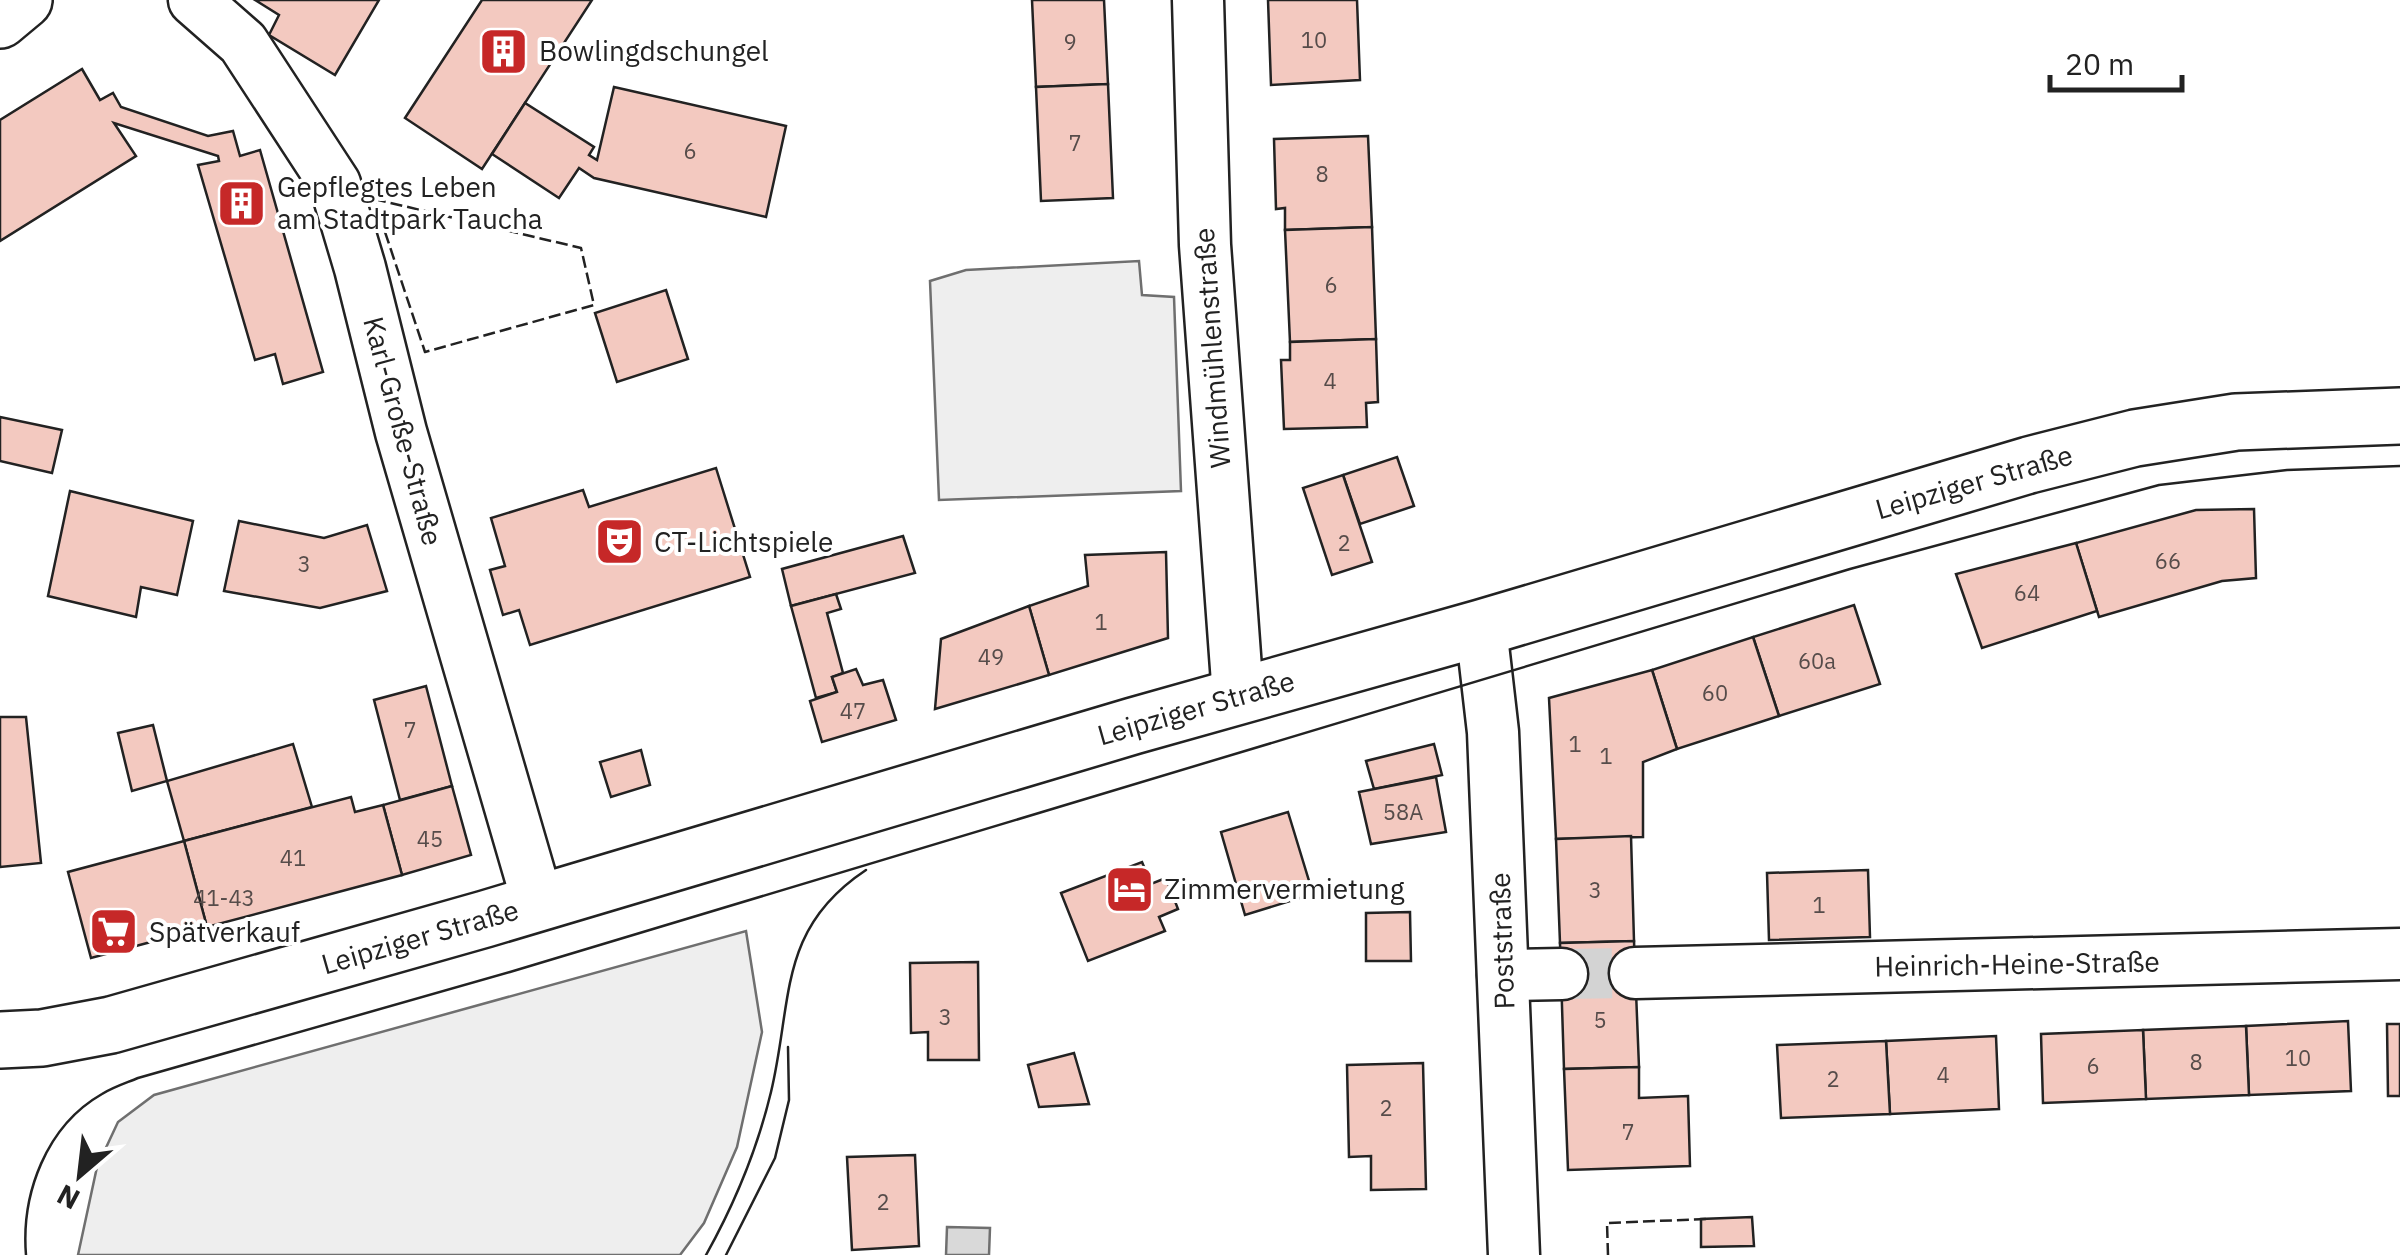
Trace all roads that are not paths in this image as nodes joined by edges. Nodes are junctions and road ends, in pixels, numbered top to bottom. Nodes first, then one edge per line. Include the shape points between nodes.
1 (24, 0) edge
2 (194, 0) edge
3 (1198, 0) edge
4 (0, 20) edge
5 (2400, 416) edge
6 (1481, 628) junction
7 (1238, 696) junction
8 (538, 903) junction
9 (2400, 954) edge
10 (1635, 973) tunnel mouth
11 (1504, 974) junction
12 (1562, 974) tunnel mouth
13 (0, 1040) edge
14 (1514, 1255) edge

1 - 4 main road
2 - 8 street, Karl-Große-Straße via 243,43 335,184
3 - 7 street, Windmühlenstraße via 1205,246
5 - 6 main road, Leipziger Straße via 2236,422 2135,438
6 - 7 main road, Leipziger Straße
6 - 11 street, Poststraße via 1494,732
7 - 8 main road, Leipziger Straße
8 - 13 main road, Leipziger Straße via 111,1025
9 - 10 street, Heinrich-Heine-Straße
11 - 12 street
11 - 14 street, Poststraße

